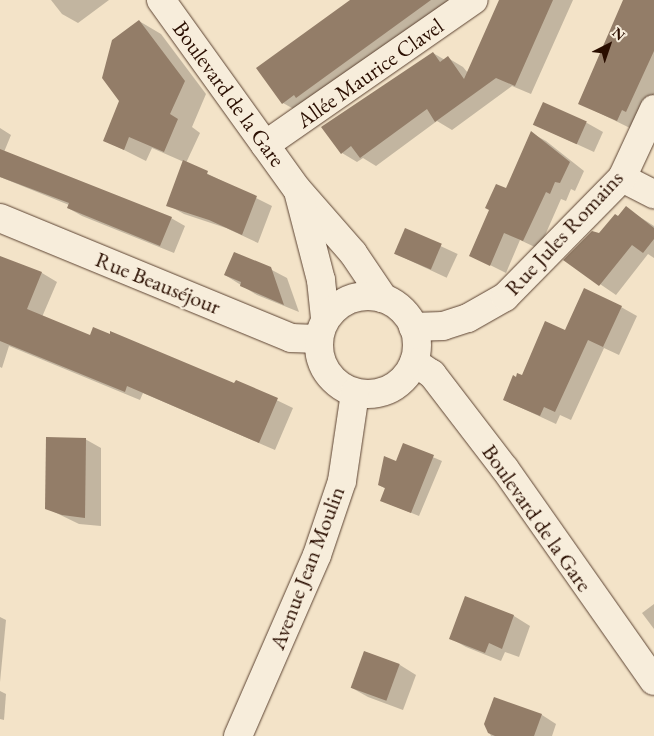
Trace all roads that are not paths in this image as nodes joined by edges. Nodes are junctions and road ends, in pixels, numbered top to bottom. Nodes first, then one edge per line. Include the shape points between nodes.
1 (161, 0) edge
2 (474, 0) edge
3 (654, 109) edge
4 (265, 146) junction
5 (622, 178) junction
6 (297, 188) junction
7 (654, 194) edge
8 (0, 218) edge
9 (384, 299) junction
10 (414, 326) junction
11 (322, 329) junction
12 (414, 362) junction
13 (355, 393) junction
14 (654, 681) edge
15 (238, 736) edge

1 - 4 street, Boulevard de la Gare
2 - 4 street, Allée Maurice Clavel
3 - 5 street, Rue Jules Romains
4 - 6 street, Boulevard de la Gare
5 - 7 street
5 - 10 street, Rue Jules Romains via 505,297 443,326
6 - 9 street, Boulevard de la Gare via 353,253
6 - 11 street, Boulevard de la Gare via 321,280
8 - 11 street, Rue Beauséjour via 290,338
9 - 10 street via 397,305
9 - 11 street via 352,298 337,306
10 - 12 street via 417,338
11 - 13 street via 319,353 323,367 336,383
12 - 13 street via 409,373 391,389 379,394
12 - 14 street, Boulevard de la Gare via 432,374 505,469
13 - 15 street, Avenue Jean Moulin via 342,481 317,555

